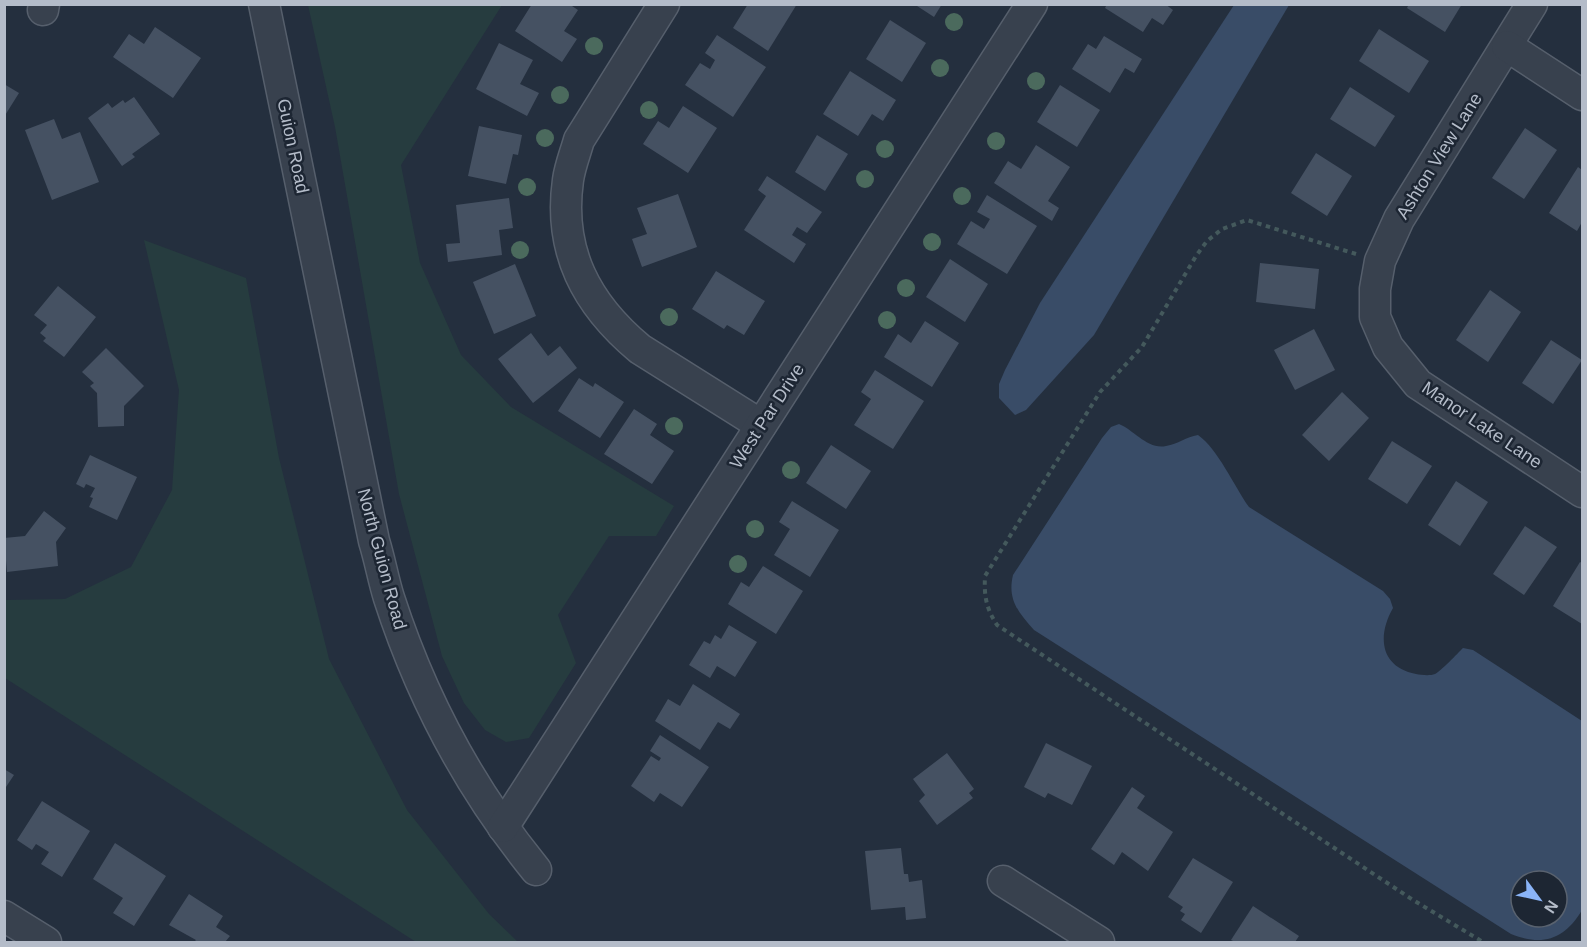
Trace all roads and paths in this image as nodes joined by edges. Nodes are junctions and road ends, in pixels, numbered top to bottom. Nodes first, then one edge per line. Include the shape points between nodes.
1 (264, 4) edge
2 (664, 4) edge
3 (1032, 4) edge
4 (1532, 4) edge
5 (1507, 46) junction
6 (1582, 95) edge
7 (1380, 261) junction
8 (322, 287) joint
9 (1375, 317) joint
10 (761, 425) junction
11 (1582, 492) edge
12 (503, 827) junction
13 (536, 870) dead end
14 (1003, 881) dead end
15 (4, 916) edge
16 (46, 942) edge
17 (1099, 942) edge
18 (1483, 942) edge

1 - 8 street, Guion Road
2 - 10 street via 579,140 566,197 572,249 591,296 623,336
3 - 10 street, West Par Drive
4 - 5 street, Ashton View Lane
5 - 6 street
5 - 7 street, Ashton View Lane via 1399,219
7 - 9 street, Ashton View Lane
7 - 18 path via 1247,220 1222,229 1207,241 1142,347 1100,392 985,576 984,592 988,610 998,625 1413,900
8 - 12 street, North Guion Road via 388,597 442,728
9 - 11 street, Manor Lake Lane via 1388,347 1418,384
10 - 12 street, West Par Drive
12 - 13 street, North Guion Road
14 - 17 street
15 - 16 street

